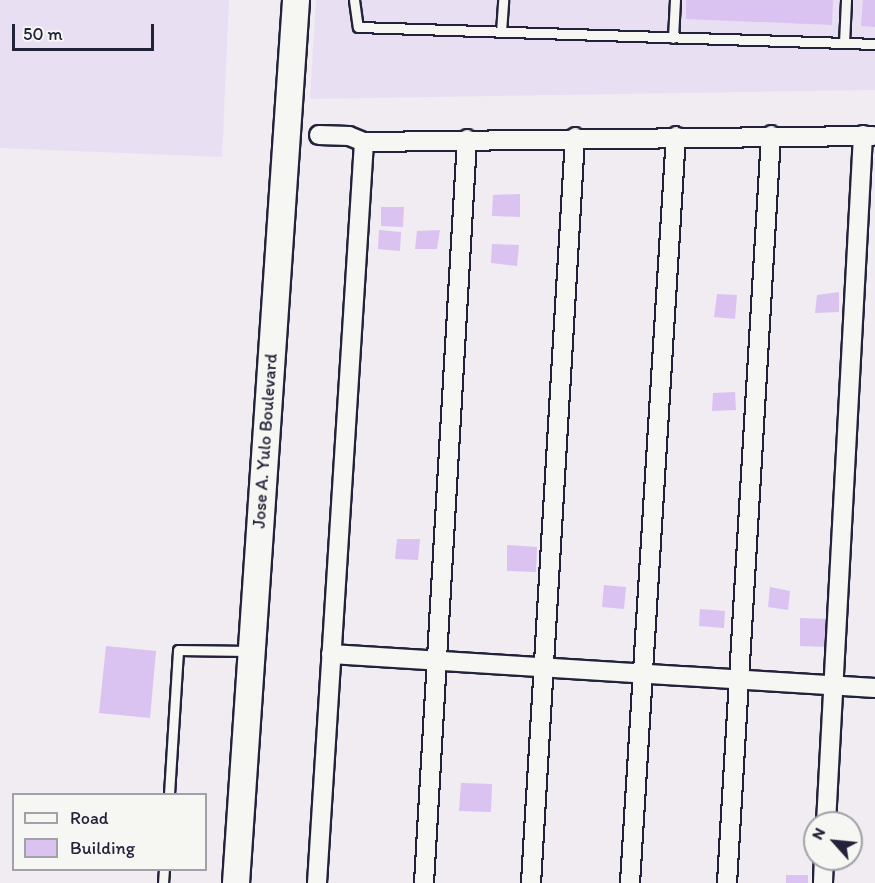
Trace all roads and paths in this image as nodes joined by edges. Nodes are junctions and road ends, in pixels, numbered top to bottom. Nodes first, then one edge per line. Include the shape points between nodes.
1 (296, 0) edge
2 (354, 0) edge
3 (503, 0) edge
4 (675, 0) edge
5 (846, 0) edge
6 (501, 32) junction
7 (673, 38) junction
8 (844, 43) junction
9 (875, 44) edge
10 (319, 135) dead end
11 (771, 135) junction
12 (869, 135) edge
13 (676, 136) junction
14 (575, 137) junction
15 (467, 139) junction
16 (364, 142) junction
17 (251, 651) junction
18 (331, 654) junction
19 (438, 661) junction
20 (541, 667) junction
21 (643, 674) junction
22 (739, 680) junction
23 (834, 686) junction
24 (875, 688) edge
25 (169, 793) edge
26 (827, 811) edge
27 (236, 883) edge
28 (317, 883) edge
29 (424, 883) edge
30 (531, 883) edge
31 (630, 883) edge
32 (727, 883) edge

1 - 17 main road, Jose A. Yulo Boulevard
2 - 6 lane via 358,27
3 - 6 lane
4 - 7 lane
5 - 8 lane
6 - 7 lane
7 - 8 lane
8 - 9 lane
10 - 16 street via 343,135
11 - 12 street
11 - 13 street
11 - 22 street
12 - 23 street
13 - 14 street
13 - 21 street
14 - 15 street
14 - 20 street
15 - 16 street
15 - 19 street
16 - 18 street
17 - 25 lane via 178,650
17 - 27 main road, Jose A. Yulo Boulevard
18 - 19 street
18 - 28 street
19 - 20 street
19 - 29 street
20 - 21 street
20 - 30 street
21 - 22 street
21 - 31 street
22 - 23 street
22 - 32 street
23 - 24 street
23 - 26 street

